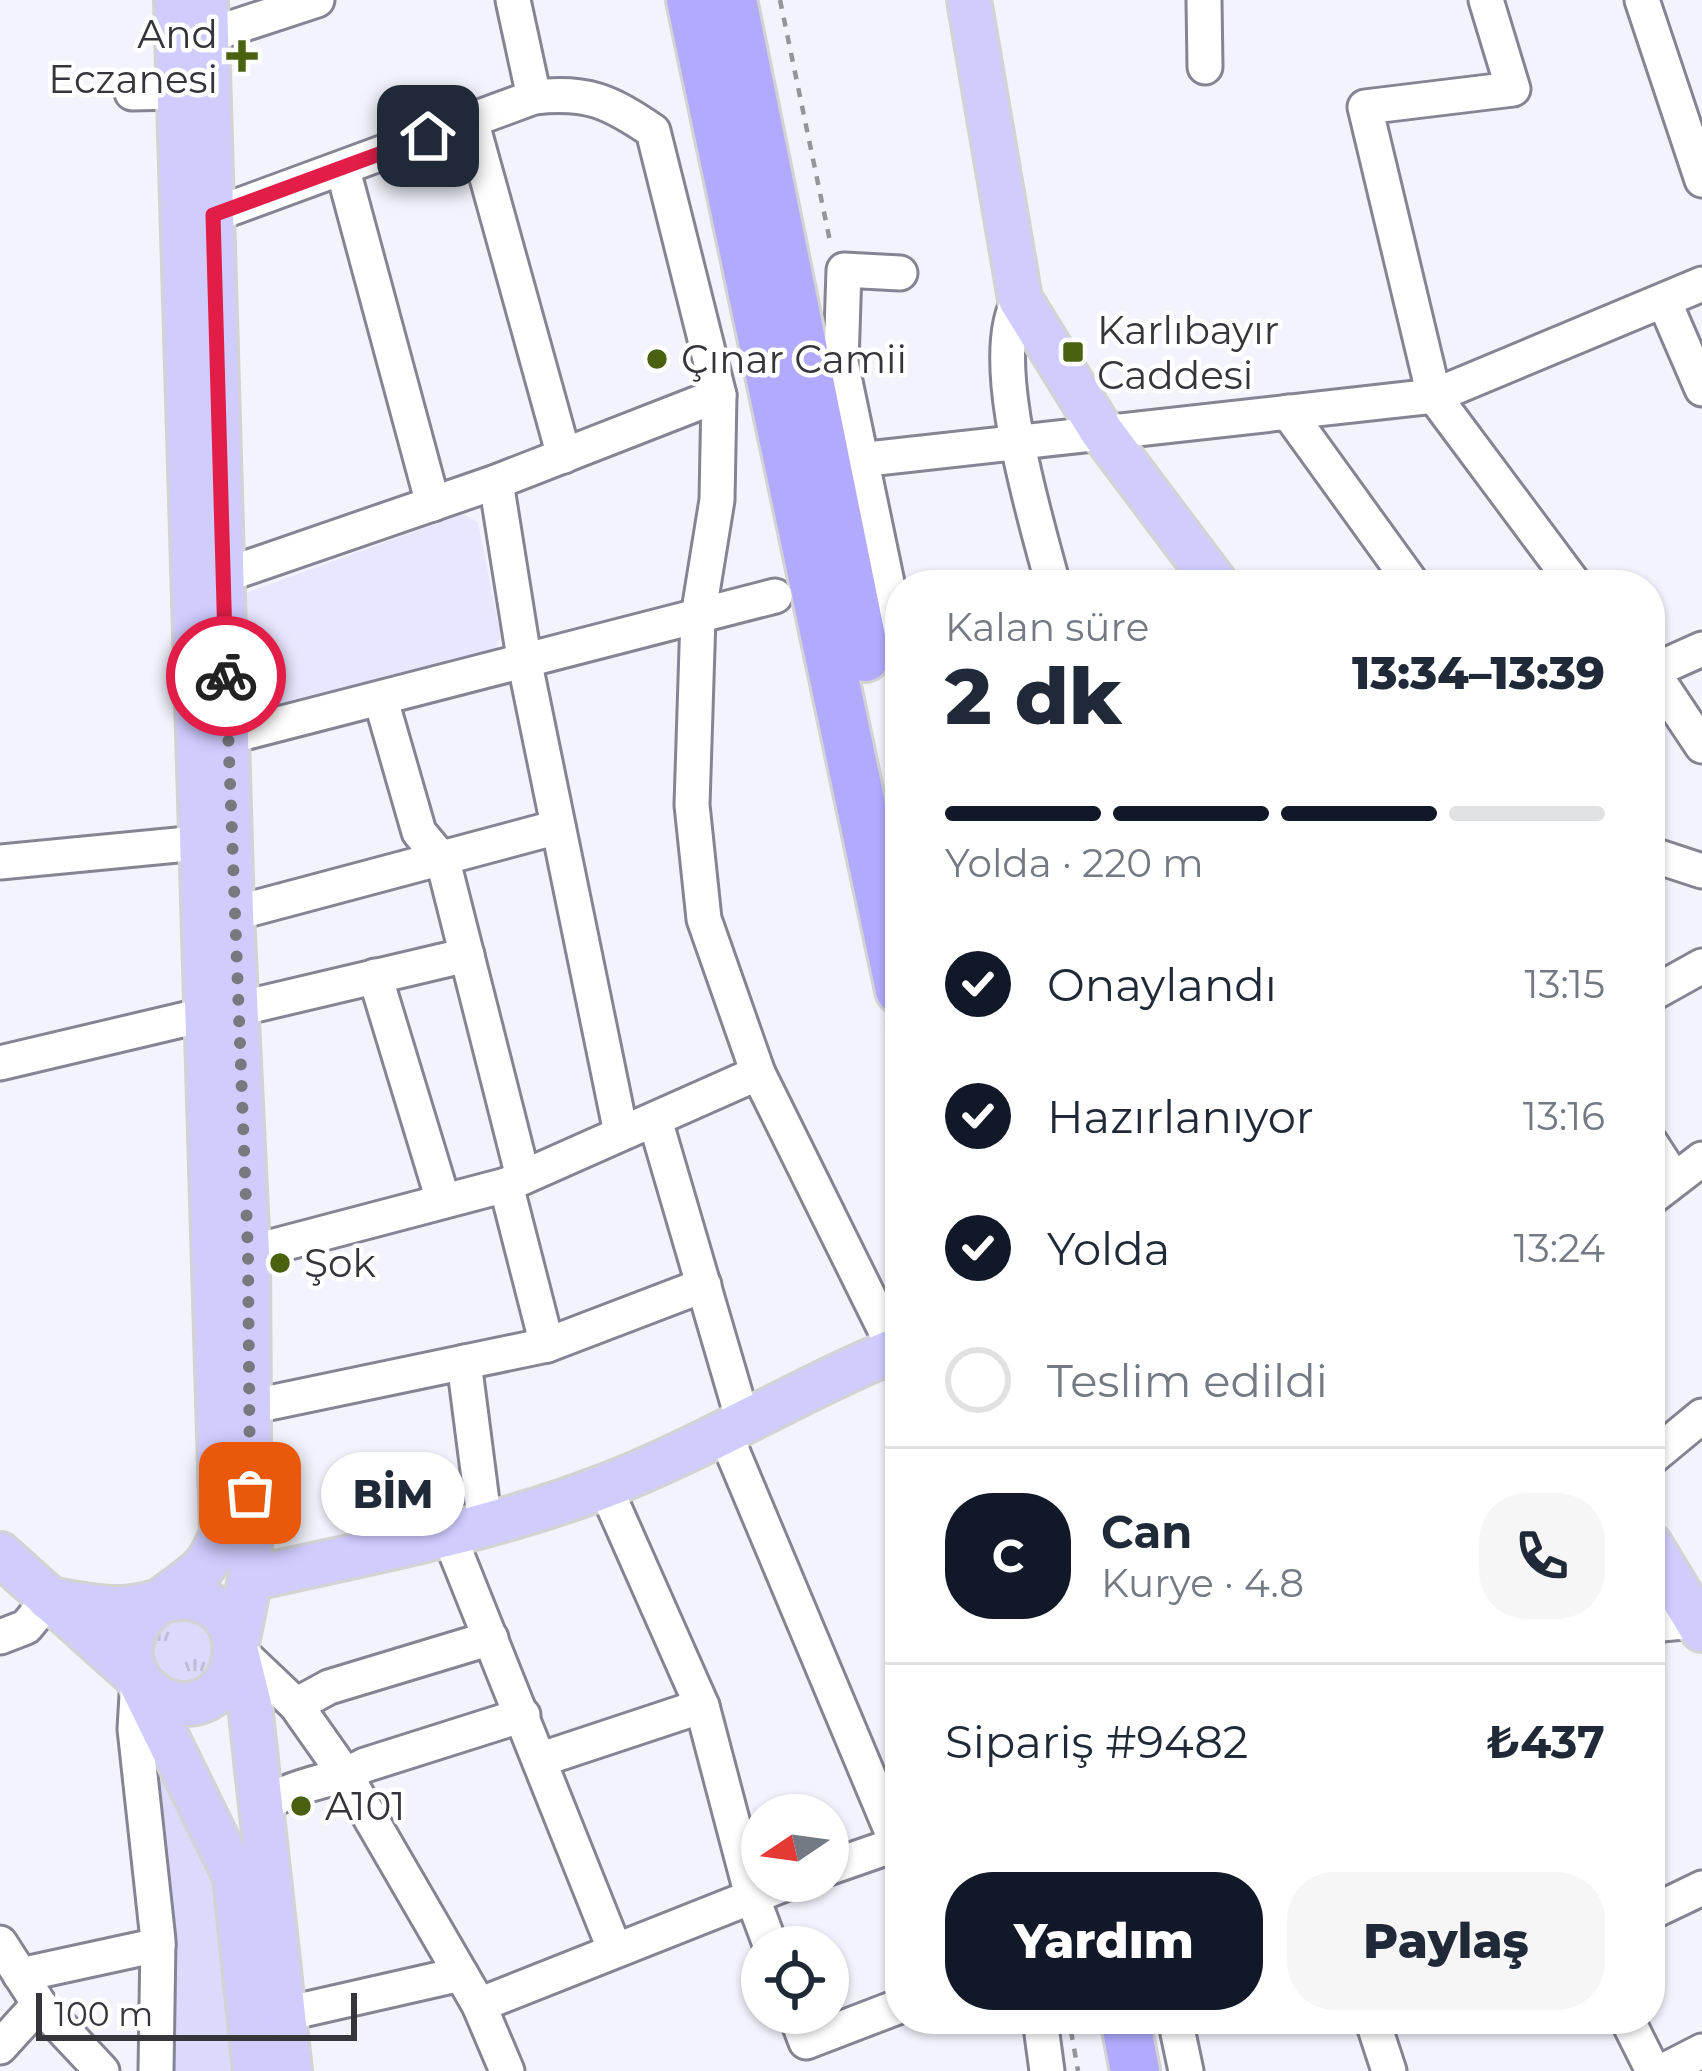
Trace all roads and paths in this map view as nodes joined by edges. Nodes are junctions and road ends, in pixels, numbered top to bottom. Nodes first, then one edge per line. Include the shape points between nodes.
1 (176, 0) edge
2 (316, 0) edge
3 (513, 0) edge
4 (742, 0) edge
5 (969, 0) edge
6 (1204, 0) edge
7 (1486, 0) edge
8 (1642, 0) edge
9 (701, 4) edge
10 (207, 18) edge
11 (745, 64) junction
12 (1205, 67) dead end
13 (194, 92) junction
14 (132, 93) dead end
15 (534, 97) junction
16 (471, 119) junction
17 (343, 170) junction
18 (1702, 180) edge
19 (213, 215) junction
20 (900, 273) dead end
21 (1702, 284) edge
22 (1020, 299) junction
23 (1664, 301) junction
24 (1702, 388) edge
25 (719, 394) junction
26 (1434, 396) junction
27 (1288, 412) junction
28 (1102, 432) junction
29 (1016, 441) junction
30 (564, 456) junction
31 (842, 462) junction
32 (496, 482) junction
33 (434, 504) junction
34 (1049, 570) edge
35 (1206, 570) edge
36 (1402, 570) edge
37 (1551, 570) edge
38 (208, 579) junction
39 (776, 596) dead end
40 (885, 598) edge
41 (698, 617) junction
42 (1702, 649) edge
43 (525, 664) junction
44 (1665, 664) edge
45 (1665, 689) edge
46 (381, 700) junction
47 (885, 732) edge
48 (228, 737) junction
49 (1702, 746) edge
50 (558, 826) junction
51 (198, 843) junction
52 (1665, 855) edge
53 (443, 860) junction
54 (0, 862) edge
55 (1702, 872) edge
56 (232, 914) junction
57 (885, 916) edge
58 (467, 955) junction
59 (1702, 965) edge
60 (375, 976) junction
61 (1665, 986) edge
62 (221, 1012) junction
63 (0, 1063) edge
64 (758, 1073) junction
65 (655, 1120) junction
66 (621, 1133) junction
67 (515, 1181) junction
68 (443, 1200) junction
69 (248, 1253) junction
70 (704, 1285) junction
71 (885, 1324) edge
72 (548, 1345) junction
73 (885, 1359) edge
74 (464, 1362) junction
75 (250, 1407) junction
76 (1702, 1416) edge
77 (735, 1429) junction
78 (1665, 1447) edge
79 (605, 1486) junction
80 (466, 1529) junction
81 (0, 1554) edge
82 (1665, 1572) edge
83 (250, 1580) junction
84 (49, 1599) junction
85 (159, 1604) junction
86 (1686, 1611) edge
87 (0, 1637) edge
88 (491, 1638) junction
89 (236, 1648) junction
90 (138, 1678) junction
91 (296, 1705) junction
92 (702, 1706) junction
93 (523, 1715) junction
94 (542, 1760) junction
95 (346, 1776) junction
96 (262, 1808) junction
97 (885, 1810) edge
98 (885, 1848) edge
99 (741, 1853) edge
100 (849, 1860) edge
101 (1702, 1888) edge
102 (741, 1899) edge
103 (1665, 1906) edge
104 (0, 1943) edge
105 (158, 1945) junction
106 (614, 1948) junction
107 (461, 1974) junction
108 (20, 1975) junction
109 (39, 2005) junction
110 (479, 2005) junction
111 (885, 2012) edge
112 (285, 2014) junction
113 (849, 2026) edge
114 (803, 2034) edge
115 (827, 2034) edge
116 (1042, 2034) edge
117 (1072, 2034) edge
118 (1094, 2034) edge
119 (1128, 2034) edge
120 (1178, 2034) edge
121 (1377, 2034) edge
122 (1634, 2034) edge
123 (0, 2047) edge
124 (1702, 2051) edge
125 (102, 2071) edge
126 (156, 2071) edge
127 (255, 2071) edge
128 (290, 2071) edge
129 (507, 2071) edge
130 (1047, 2071) edge
131 (1078, 2071) edge
132 (1100, 2071) edge
133 (1135, 2071) edge
134 (1186, 2071) edge
135 (1390, 2071) edge
136 (1653, 2071) edge
137 (1663, 2071) edge

1 - 13 main road
2 - 10 street
3 - 15 street
4 - 11 highway
5 - 22 main road
6 - 12 street
7 - 26 street via 1513,89 1365,107
8 - 18 street
9 - 11 highway
9 - 57 highway
10 - 13 main road
11 - 31 highway
13 - 14 street
13 - 19 main road
13 - 38 main road
15 - 16 street
15 - 25 street via 575,93 619,107 653,131
16 - 17 street
16 - 30 street
17 - 19 street
17 - 33 street
19 - 38 main road
20 - 31 street via 844,270
21 - 23 street
22 - 28 main road
22 - 29 street via 1007,319
23 - 24 street
23 - 26 street
25 - 30 street
25 - 41 street via 717,500
26 - 27 street
26 - 37 street
27 - 28 street
27 - 36 street
28 - 29 street
28 - 35 main road
29 - 31 street
29 - 34 street
30 - 32 street
31 - 40 street
31 - 47 highway
32 - 33 street
32 - 43 street
33 - 38 street
38 - 48 main road
38 - 51 main road
39 - 41 street
41 - 43 street
41 - 64 street via 692,806 704,919
42 - 44 street
43 - 46 street
43 - 50 street
45 - 49 street
46 - 48 street
46 - 53 street via 419,832
48 - 56 main road
50 - 53 street
50 - 66 street
51 - 54 street
51 - 62 main road
52 - 55 street
53 - 56 street
53 - 58 street
56 - 62 main road
58 - 60 street
58 - 67 street
59 - 61 street
60 - 62 street
60 - 68 street
62 - 63 street
62 - 69 main road
62 - 85 main road via 222,1534 206,1565
64 - 65 street
64 - 71 street
65 - 66 street
65 - 70 street
66 - 67 street
67 - 68 street
67 - 72 street
68 - 69 street
69 - 75 main road
70 - 72 street
70 - 77 street
72 - 74 street
73 - 77 main road
74 - 75 street
74 - 80 street
75 - 83 main road
76 - 78 street
77 - 79 main road
77 - 97 street
79 - 80 main road
79 - 92 street
80 - 83 main road
80 - 88 street
81 - 84 main road
82 - 86 main road
83 - 89 main road
84 - 85 main road via 98,1608
84 - 87 street via 26,1628
84 - 90 main road
85 - 89 main road via 176,1598 212,1606
85 - 90 main road via 135,1630 130,1648
88 - 91 street via 328,1687
88 - 93 street
89 - 90 main road via 223,1686 192,1703 161,1699
89 - 91 street
89 - 96 main road
90 - 105 street via 134,1729
90 - 127 main road via 235,1876
91 - 95 street
92 - 94 street
92 - 99 street
93 - 94 street
93 - 95 street
94 - 106 street
95 - 96 street via 280,1793
95 - 107 street
96 - 112 main road
98 - 100 street
101 - 103 street
102 - 106 street
104 - 108 street
105 - 108 street
105 - 126 street
106 - 110 street
107 - 110 street
107 - 112 street
108 - 109 street
109 - 123 street
109 - 125 street
110 - 129 street
111 - 113 street
112 - 128 main road
114 - 115 street via 806,2042
116 - 130 street
117 - 131 path
118 - 132 highway
119 - 133 highway
120 - 134 street
121 - 135 street
122 - 136 street
124 - 137 street

